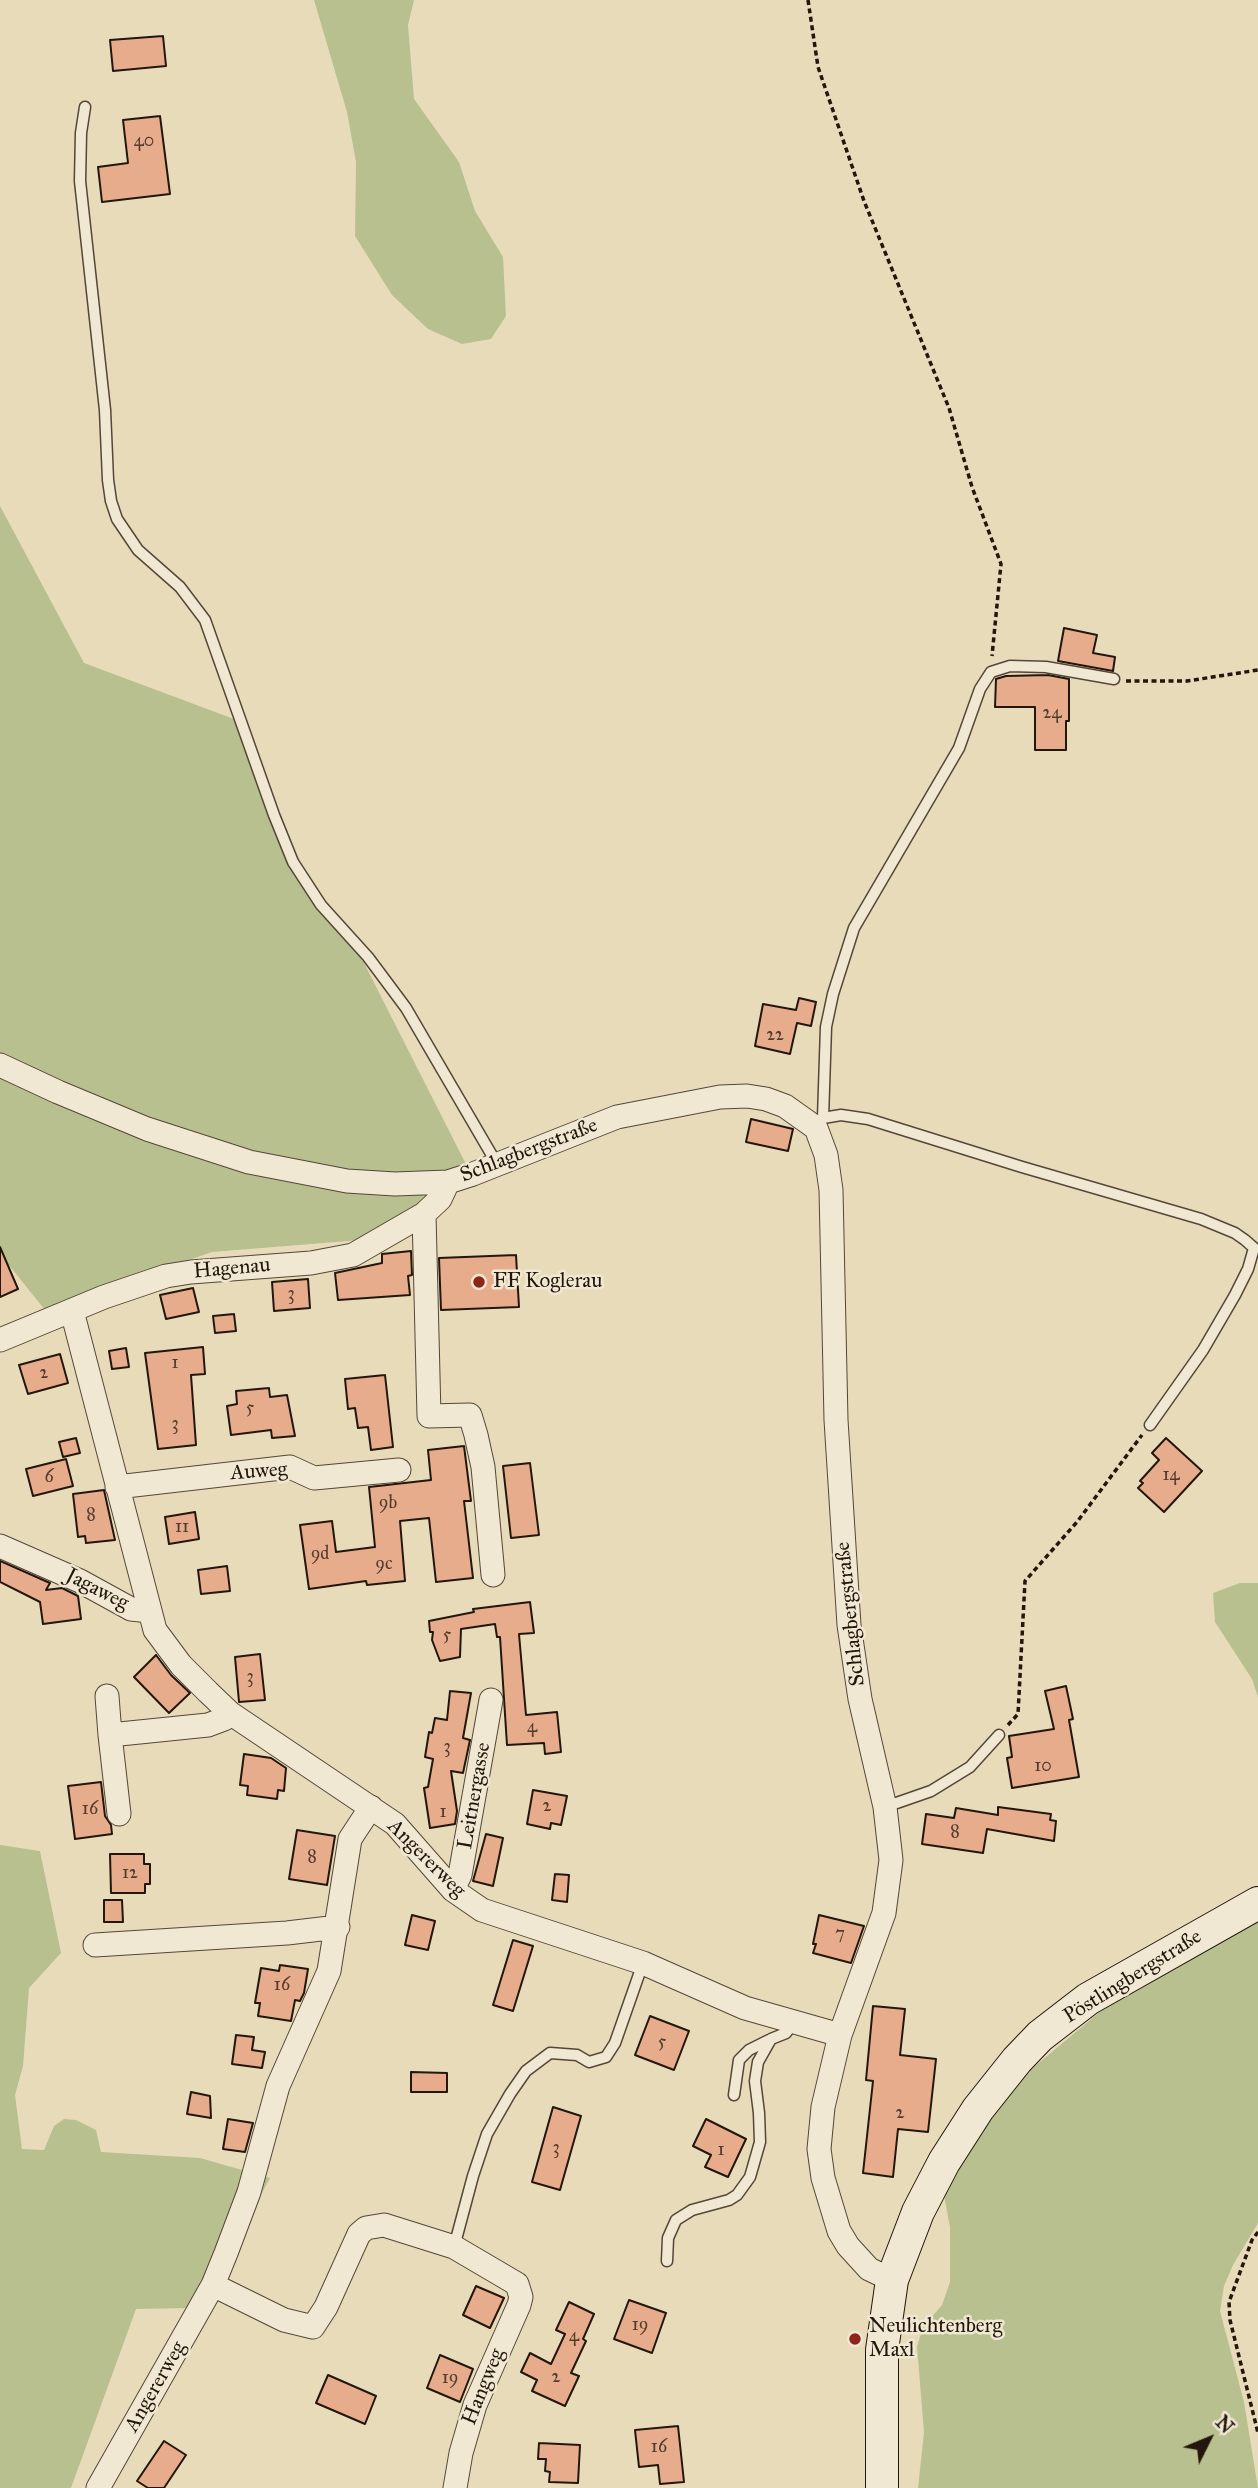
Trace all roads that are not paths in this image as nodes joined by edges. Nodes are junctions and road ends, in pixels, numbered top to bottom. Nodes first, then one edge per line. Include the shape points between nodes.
1 (85, 107) dead end
2 (1114, 680) road end
3 (0, 1065) edge
4 (820, 1123) junction
5 (497, 1164) junction
6 (448, 1182) junction
7 (424, 1213) junction
8 (1256, 1251) edge
9 (72, 1311) junction
10 (0, 1340) edge
11 (1150, 1425) road end
12 (399, 1470) dead end
13 (117, 1487) junction
14 (0, 1546) edge
15 (493, 1575) dead end
16 (150, 1611) junction
17 (107, 1696) dead end
18 (491, 1700) dead end
19 (230, 1713) junction
20 (110, 1735) junction
21 (999, 1735) road end
22 (370, 1807) junction
23 (885, 1807) junction
24 (119, 1814) dead end
25 (453, 1890) junction
26 (1258, 1903) edge
27 (338, 1927) junction
28 (95, 1945) dead end
29 (643, 1963) junction
30 (794, 2022) junction
31 (840, 2035) junction
32 (771, 2039) junction
33 (734, 2095) dead end
34 (454, 2247) junction
35 (667, 2261) dead end
36 (892, 2280) junction
37 (213, 2285) junction
38 (98, 2488) edge
39 (455, 2488) edge
40 (882, 2488) edge

1 - 5 lane via 80,181 105,410 108,480 117,519 138,550 180,587 205,620 293,862 321,905 406,1008
2 - 4 lane, Schlagbergstraße via 1029,665 1000,668 980,689 959,748 854,928 825,1027
3 - 6 street, Schlagbergstraße via 147,1129 249,1162 347,1181
4 - 5 street, Schlagbergstraße via 766,1099 720,1097 617,1117
4 - 8 lane via 841,1115 867,1118 1223,1228
4 - 23 street, Schlagbergstraße via 831,1190 836,1420 849,1625 860,1699
5 - 6 street, Schlagbergstraße
6 - 7 street, Hagenau via 440,1199
7 - 9 street, Hagenau via 371,1246 336,1259 166,1276
7 - 15 street via 429,1416 470,1415 482,1467
8 - 11 lane via 1218,1326
9 - 10 street, Hagenau
9 - 13 street
12 - 13 street, Auweg via 314,1478 290,1467
13 - 16 street
14 - 16 street, Jagaweg via 131,1609
16 - 19 street, Jagaweg via 167,1649
17 - 20 street
18 - 25 street, Leitnergasse via 460,1875
19 - 20 street via 208,1725
19 - 22 street, Jagaweg
20 - 24 street
21 - 23 lane via 970,1767 931,1791
22 - 25 street, Angererweg via 404,1833
22 - 27 street, Angererweg via 350,1839
23 - 31 street, Schlagbergstraße via 891,1860 884,1913
25 - 29 street, Angererweg via 498,1916
26 - 36 main road, Pöstlingbergstraße via 1088,1999 1040,2036 978,2109 944,2162 918,2212
27 - 28 street
27 - 37 street, Angererweg via 329,1971 278,2085 249,2192
29 - 30 street, Angererweg via 723,2000
29 - 34 lane via 606,2057 589,2062 577,2055 550,2053 526,2071 510,2094 487,2134
30 - 31 street, Angererweg
30 - 32 lane via 786,2033
31 - 36 street, Schlagbergstraße via 819,2130 823,2178 848,2246 869,2269
32 - 33 lane via 738,2060
32 - 35 lane via 755,2070 761,2130 750,2177 729,2200 692,2210 676,2220 668,2238
34 - 37 street via 384,2225 366,2228 353,2244 313,2327 284,2320
34 - 39 street, Hangweg via 510,2278 520,2290 519,2305 466,2430
36 - 40 main road, Pöstlingbergstraße via 882,2350
37 - 38 street, Angererweg

